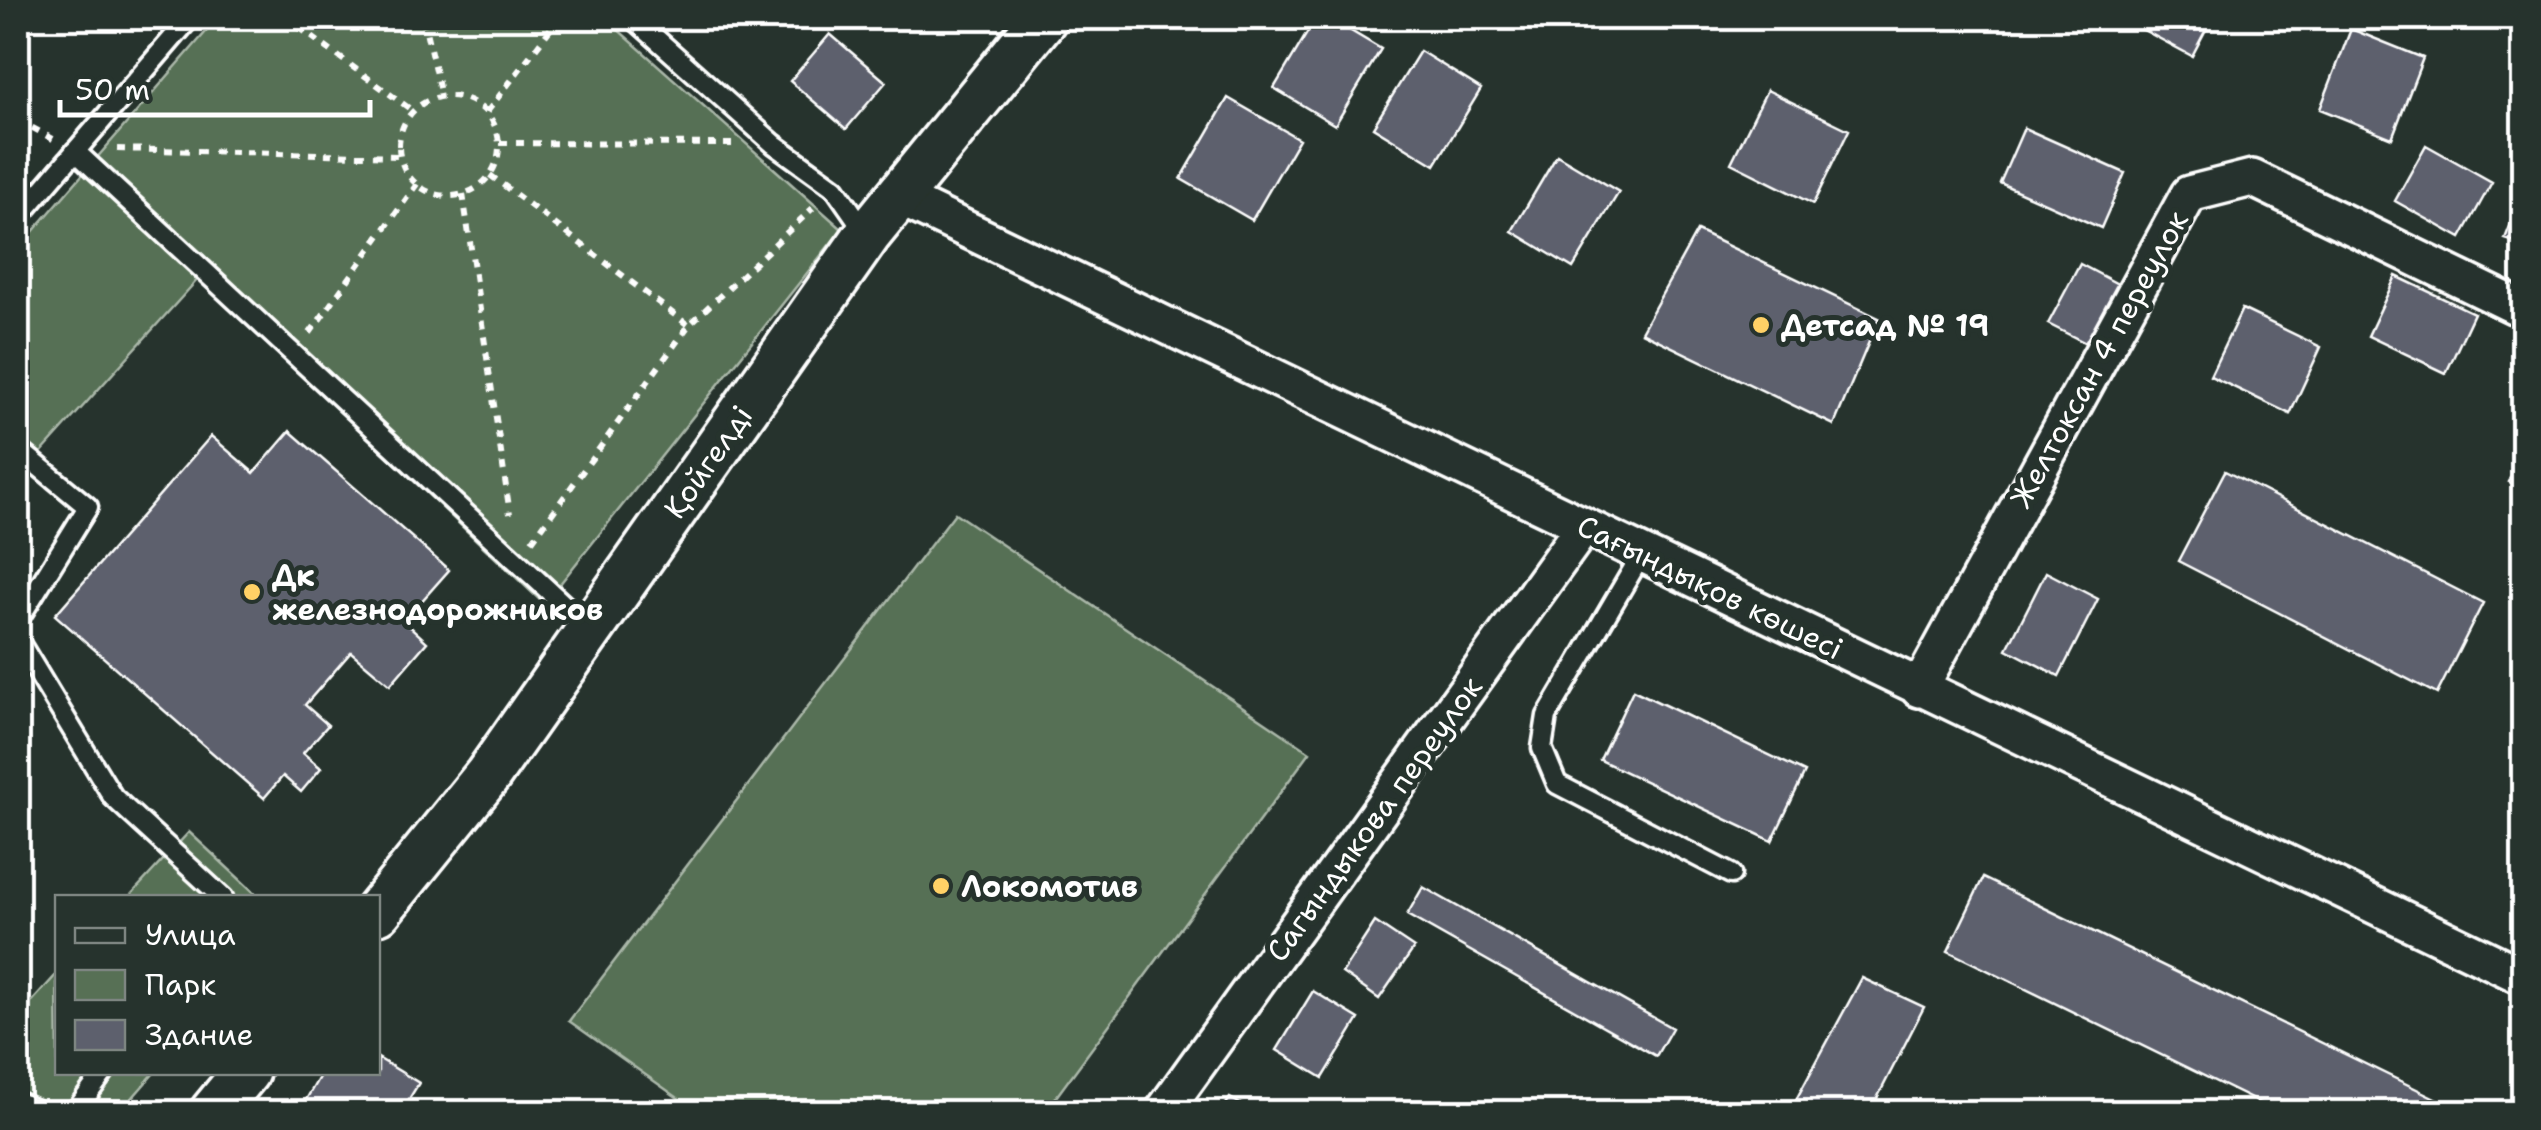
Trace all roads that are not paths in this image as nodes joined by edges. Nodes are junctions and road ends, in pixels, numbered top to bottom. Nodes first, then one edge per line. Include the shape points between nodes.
1 (190, 18) edge
2 (634, 18) edge
3 (1044, 18) edge
4 (75, 151) junction
5 (897, 196) junction
6 (18, 218) edge
7 (868, 234) junction
8 (2524, 310) edge
9 (18, 449) edge
10 (1584, 526) junction
11 (1642, 554) junction
12 (18, 620) edge
13 (590, 630) junction
14 (18, 640) edge
15 (1919, 689) junction
16 (1732, 874) dead end
17 (222, 895) edge
18 (380, 909) edge
19 (2524, 977) edge
20 (102, 1075) edge
21 (244, 1075) edge
22 (18, 1102) edge
23 (40, 1112) edge
24 (75, 1112) edge
25 (213, 1112) edge
26 (1163, 1112) edge

1 - 4 lane
2 - 7 lane via 774,144 834,188
3 - 5 street, Қойгелді
4 - 6 lane
4 - 13 lane
5 - 7 street, Қойгелді
5 - 10 street, Сағындықов көшесі
7 - 13 street, Қойгелді
8 - 15 street, Желтоксан 4 переулок via 2252,178 2189,194
9 - 12 lane via 88,507
10 - 11 street, Сағындықов көшесі
10 - 26 street, Сагындыкова переулок
11 - 15 street, Сағындықов көшесі
11 - 16 lane via 1547,716 1542,748 1557,784
13 - 18 street, Қойгелді via 488,775
14 - 17 lane via 113,797
15 - 19 street, Сағындықов көшесі
20 - 24 lane
21 - 25 street
22 - 23 lane

